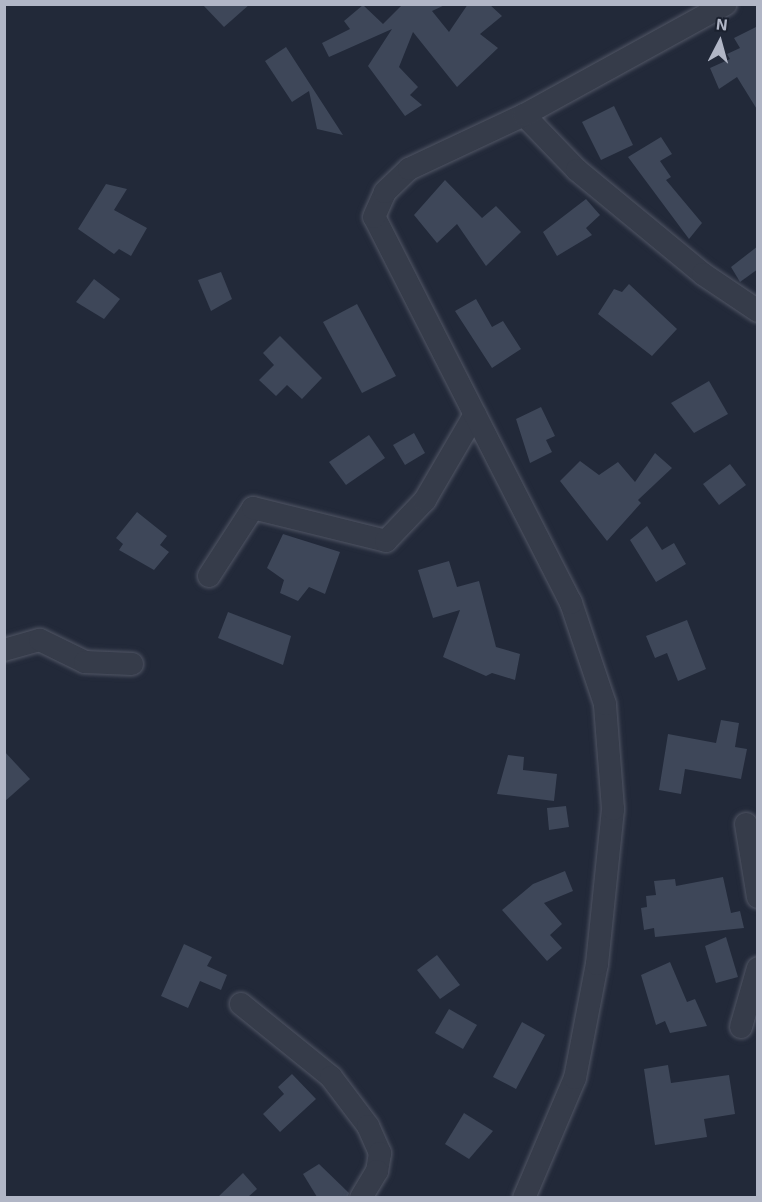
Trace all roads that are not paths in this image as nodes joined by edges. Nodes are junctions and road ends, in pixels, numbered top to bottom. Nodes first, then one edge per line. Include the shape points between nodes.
1 (726, 4) edge
2 (524, 115) junction
3 (758, 311) edge
4 (475, 414) junction
5 (209, 576) dead end
6 (4, 650) edge
7 (132, 664) dead end
8 (746, 824) dead end
9 (758, 897) edge
10 (758, 968) edge
11 (241, 1004) dead end
12 (741, 1027) dead end
13 (361, 1197) edge
14 (524, 1197) edge

1 - 2 street
2 - 3 street via 577,170 702,274
2 - 4 street via 409,169 385,192 374,217
4 - 5 street via 425,500 386,541 253,508
4 - 14 street via 571,603 605,704 613,809 597,964 574,1078
6 - 7 street via 40,640 86,662
8 - 9 street
10 - 12 street
11 - 13 street via 331,1077 368,1126 380,1153 377,1171

